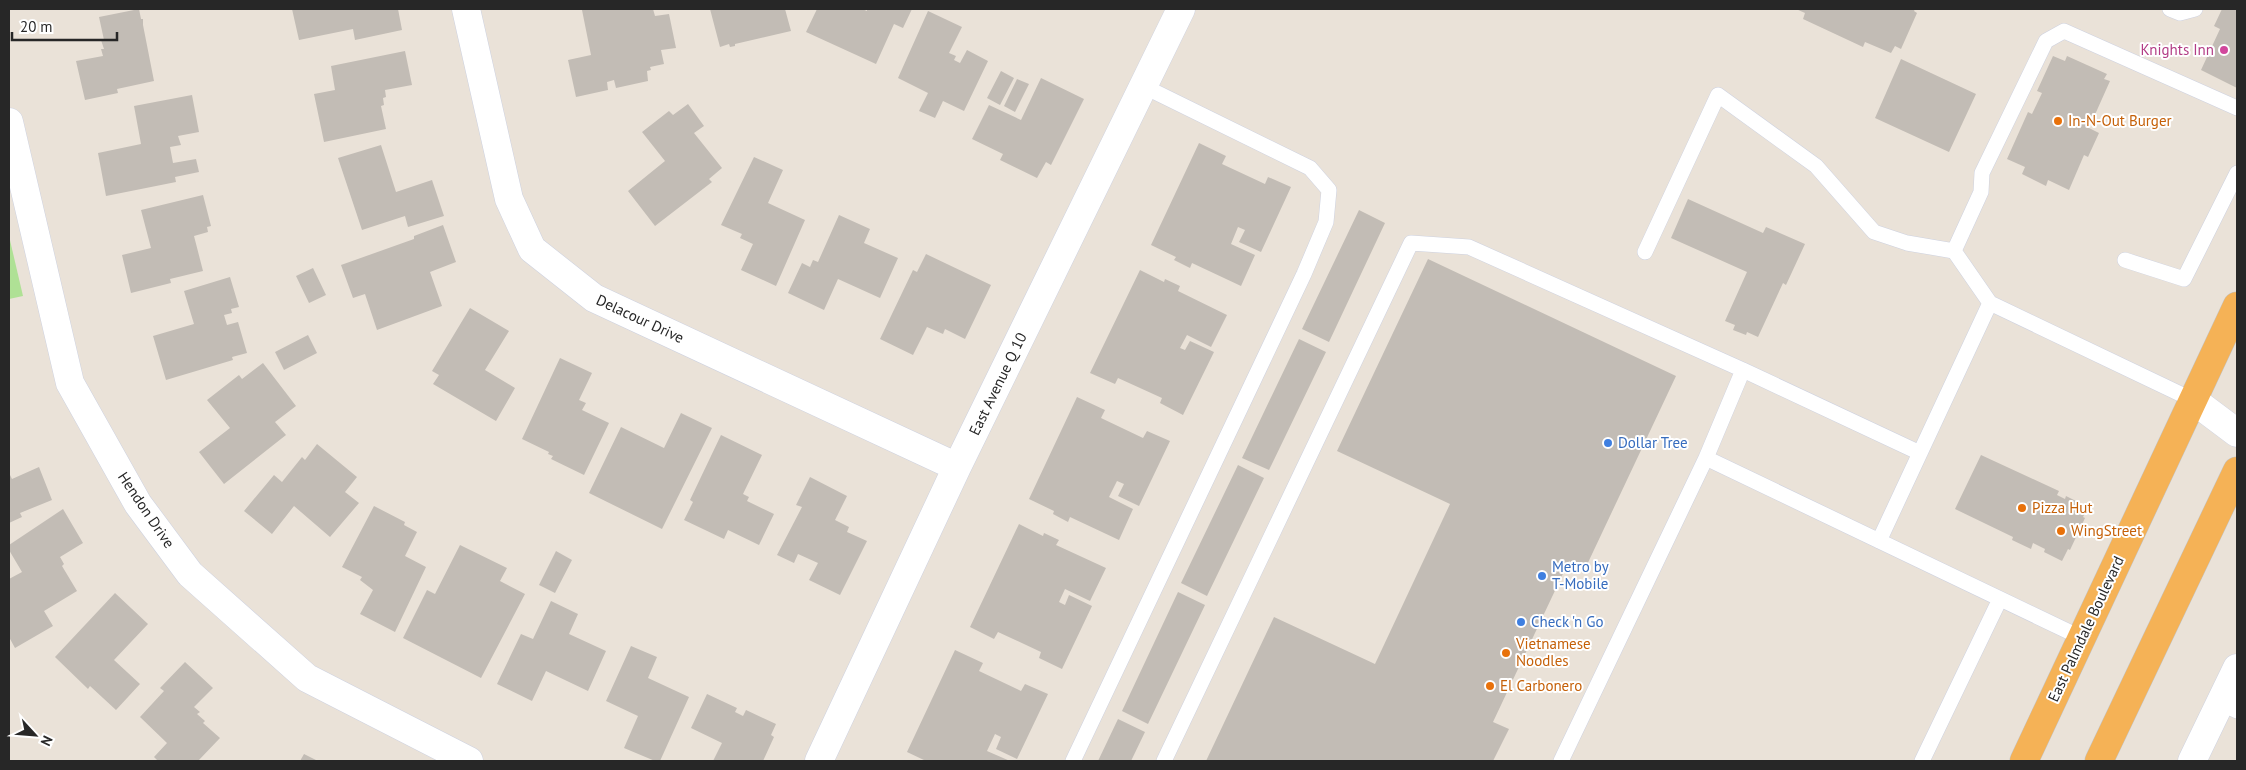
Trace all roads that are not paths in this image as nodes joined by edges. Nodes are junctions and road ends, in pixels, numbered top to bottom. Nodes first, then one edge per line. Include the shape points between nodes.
1 (466, 9) edge
2 (1181, 9) edge
3 (2170, 9) edge
4 (2195, 9) edge
5 (1143, 86) junction
6 (2237, 108) edge
7 (9, 122) edge
8 (2237, 173) edge
9 (1954, 251) junction
10 (1645, 252) dead end
11 (2125, 260) dead end
12 (1990, 303) junction
13 (2237, 306) edge
14 (1743, 370) junction
15 (2193, 400) junction
16 (2237, 433) edge
17 (1920, 453) junction
18 (1706, 458) junction
19 (957, 467) junction
20 (2237, 471) edge
21 (1879, 541) junction
22 (2000, 599) junction
23 (2082, 638) junction
24 (2237, 668) edge
25 (2229, 707) edge
26 (469, 761) edge
27 (819, 761) edge
28 (1073, 761) edge
29 (1164, 761) edge
30 (1560, 761) edge
31 (1922, 761) edge
32 (2024, 761) edge
33 (2099, 761) edge
34 (2192, 761) edge

1 - 19 street, Delacour Drive via 509,199 532,249 594,298
2 - 5 street, East Avenue Q 10
3 - 4 lane via 2180,13
5 - 19 street, East Avenue Q 10
5 - 28 lane via 1310,168 1329,190 1326,222
6 - 9 lane via 2064,31 2058,33 2046,41 2036,58 1982,173 1981,192
7 - 26 street, Hendon Drive via 70,383 138,504 190,574 307,678
8 - 11 lane via 2184,279
9 - 10 lane via 1907,243 1874,232 1816,166 1718,95
9 - 12 lane
12 - 15 lane
12 - 17 lane
13 - 15 highway, East Palmdale Boulevard
14 - 17 lane
14 - 18 lane
14 - 29 lane via 1470,247 1411,243
15 - 16 street
15 - 23 highway, East Palmdale Boulevard
17 - 21 lane
18 - 21 lane
18 - 30 lane
19 - 27 street, East Avenue Q 10
20 - 33 highway
21 - 22 lane
22 - 23 lane
22 - 31 lane
23 - 32 highway, East Palmdale Boulevard
24 - 25 street
25 - 34 street

